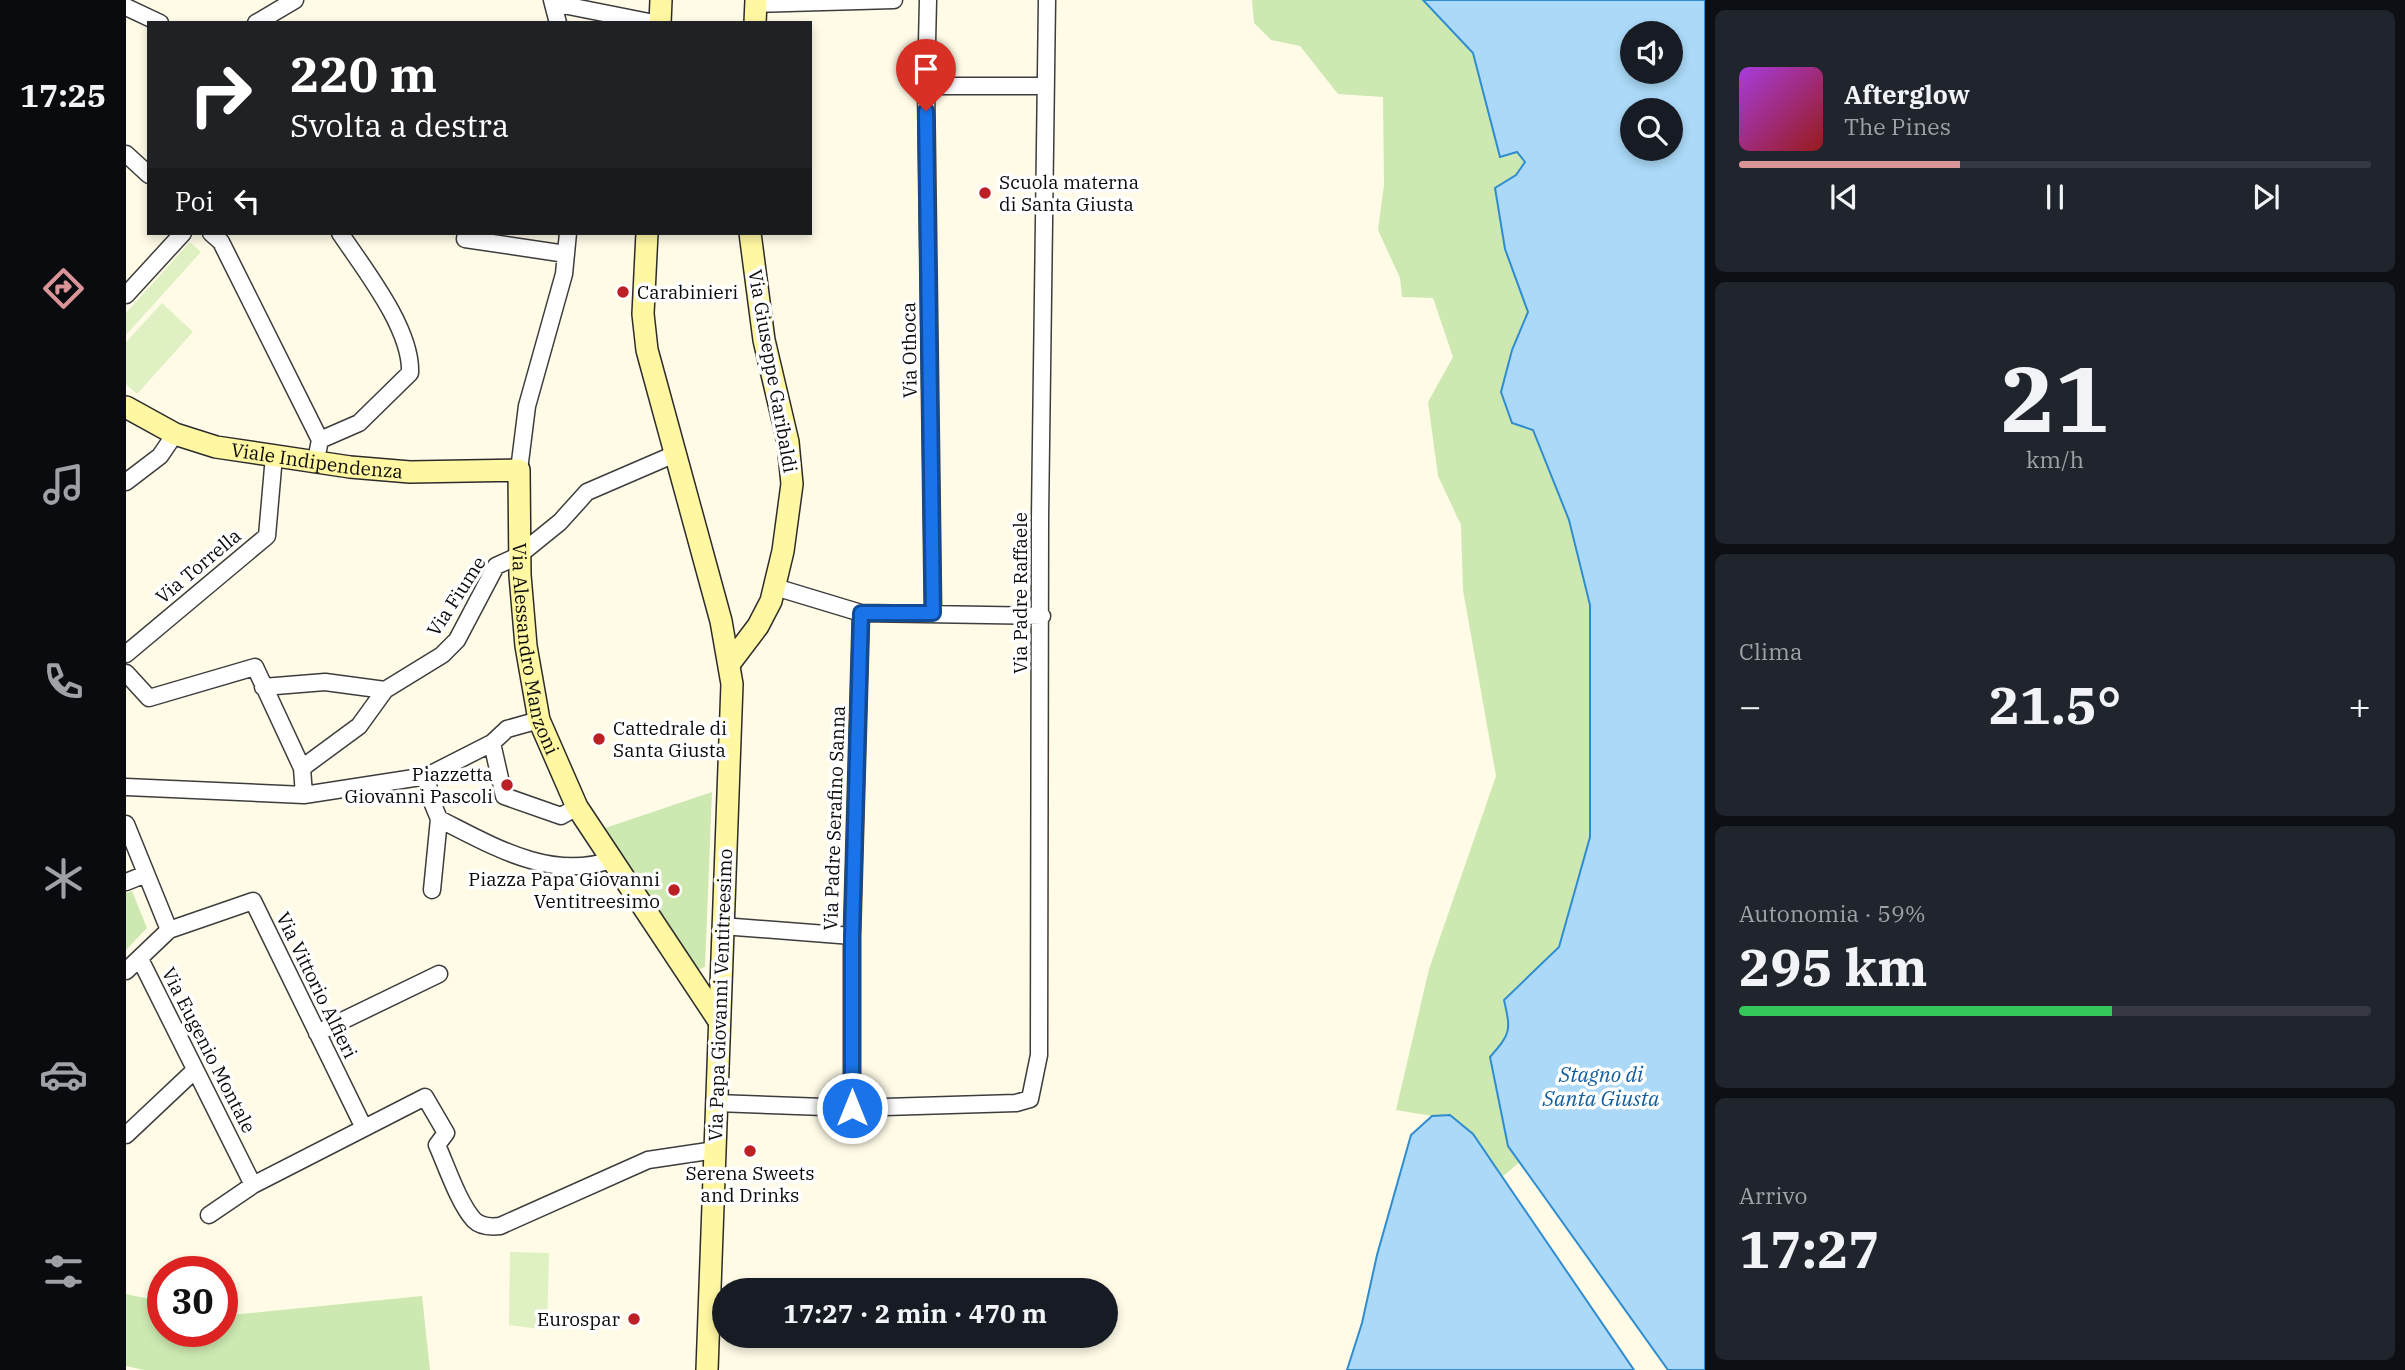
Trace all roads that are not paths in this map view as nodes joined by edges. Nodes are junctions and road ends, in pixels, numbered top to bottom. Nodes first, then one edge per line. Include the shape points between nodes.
1 (295, 0) edge
2 (661, 0) edge
3 (894, 0) edge
4 (928, 0) edge
5 (1047, 0) edge
6 (553, 1) edge
7 (126, 7) edge
8 (755, 9) edge
9 (156, 21) edge
10 (260, 21) edge
11 (558, 21) edge
12 (646, 21) edge
13 (651, 21) edge
14 (926, 86) junction
15 (1046, 86) junction
16 (126, 154) edge
17 (147, 173) edge
18 (181, 235) edge
19 (213, 235) edge
20 (341, 235) edge
21 (466, 235) edge
22 (568, 235) edge
23 (647, 235) edge
24 (750, 235) edge
25 (566, 254) junction
26 (126, 295) edge
27 (126, 407) edge
28 (175, 434) junction
29 (320, 440) junction
30 (675, 454) junction
31 (274, 456) junction
32 (317, 462) junction
33 (519, 470) junction
34 (126, 482) edge
35 (518, 556) junction
36 (775, 586) junction
37 (861, 613) junction
38 (933, 613) junction
39 (1042, 616) junction
40 (721, 621) junction
41 (758, 626) junction
42 (126, 654) edge
43 (730, 663) junction
44 (126, 673) edge
45 (263, 687) junction
46 (385, 690) junction
47 (539, 720) junction
48 (492, 743) junction
49 (302, 768) junction
50 (427, 776) junction
51 (126, 787) edge
52 (304, 795) junction
53 (577, 807) junction
54 (439, 819) junction
55 (126, 824) edge
56 (611, 860) junction
57 (146, 874) junction
58 (126, 882) edge
59 (432, 890) dead end
60 (722, 926) junction
61 (169, 930) junction
62 (852, 936) junction
63 (140, 959) junction
64 (126, 971) edge
65 (439, 974) dead end
66 (719, 1021) junction
67 (317, 1033) junction
68 (195, 1070) junction
69 (716, 1103) junction
70 (852, 1108) junction
71 (364, 1128) junction
72 (126, 1135) edge
73 (715, 1150) junction
74 (253, 1185) junction
75 (209, 1215) dead end
76 (707, 1370) edge

1 - 10 street
2 - 13 main road
3 - 8 street
4 - 14 street, Via Othoca
5 - 15 street, Via Padre Raffaele
6 - 11 street
6 - 12 street
7 - 9 street
14 - 15 street
14 - 38 street, Via Othoca
15 - 39 street, Via Padre Raffaele
16 - 17 street
18 - 26 street
19 - 29 street via 221,242
20 - 29 street via 382,296 411,357 410,373 359,423
21 - 25 street via 465,239
22 - 25 street, Via Alessandro Manzoni
23 - 30 main road, Via Papa Giovanni Ventitreesimo via 643,314 647,350
24 - 36 main road, Via Giuseppe Garibaldi via 764,340 788,442 792,484
25 - 33 street, Via Alessandro Manzoni via 527,406
27 - 28 main road, Viale Indipendenza
28 - 31 main road, Viale Indipendenza via 216,447
28 - 34 street via 160,456
29 - 32 street
30 - 35 street, Via Fiume via 587,492 560,522
30 - 40 main road, Via Papa Giovanni Ventitreesimo
31 - 32 main road, Viale Indipendenza
31 - 42 street, Via Torrella via 267,536
32 - 33 main road, Viale Indipendenza via 410,472
33 - 35 main road, Via Alessandro Manzoni
35 - 46 street, Via Fiume via 496,566 457,640
35 - 47 main road, Via Alessandro Manzoni
36 - 37 street
36 - 41 main road, Via Giuseppe Garibaldi
37 - 38 street
37 - 62 street, Via Padre Serafino Sanna
38 - 39 street
39 - 70 street, Via Padre Raffaele via 1039,1055 1030,1099
40 - 41 main road via 735,629
40 - 43 main road, Via Papa Giovanni Ventitreesimo
41 - 43 main road, Via Giuseppe Garibaldi
43 - 60 main road, Via Papa Giovanni Ventitreesimo
44 - 45 street via 149,698 255,667
45 - 46 street via 326,682
45 - 49 street
46 - 49 street, Via Fiume via 359,726
47 - 48 street via 507,729
47 - 53 main road, Via Alessandro Manzoni
48 - 50 street
48 - 53 street via 504,796 561,816
49 - 52 street
50 - 52 street
50 - 54 street
51 - 52 street
53 - 56 main road, Via Alessandro Manzoni
54 - 56 street via 506,853 557,867 588,868
54 - 59 street
55 - 57 street
56 - 66 main road, Via Alessandro Manzoni
57 - 58 street
57 - 61 street
60 - 62 street
60 - 66 main road, Via Papa Giovanni Ventitreesimo
61 - 63 street, Via Eugenio Montale
61 - 67 street, Via Vittorio Alfieri via 253,901
62 - 70 street, Via Padre Serafino Sanna
63 - 64 street
63 - 68 street, Via Eugenio Montale
65 - 67 street
66 - 69 main road, Via Papa Giovanni Ventitreesimo
67 - 71 street, Via Vittorio Alfieri
68 - 72 street
68 - 74 street, Via Eugenio Montale
69 - 70 street
69 - 73 main road, Via Papa Giovanni Ventitreesimo
71 - 73 street via 425,1097 446,1133 437,1145 443,1158 474,1221 487,1227 500,1226 648,1160
71 - 74 street
73 - 76 main road, Via Papa Giovanni Ventitreesimo
74 - 75 street

